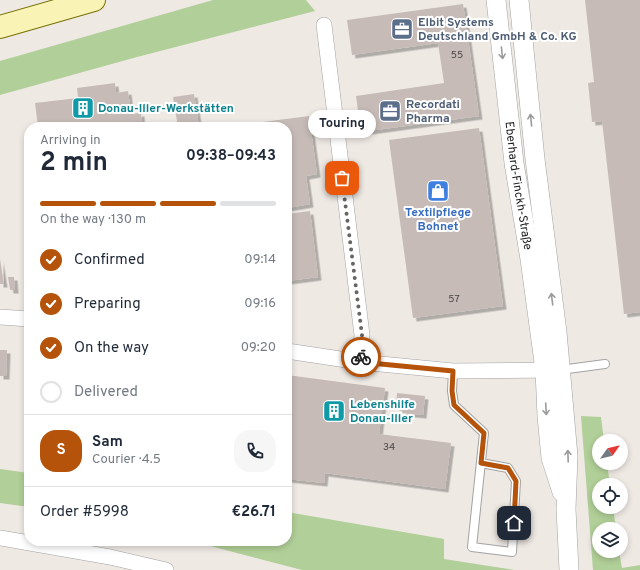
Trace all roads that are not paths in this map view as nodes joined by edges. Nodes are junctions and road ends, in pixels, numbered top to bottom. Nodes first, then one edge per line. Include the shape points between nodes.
1 (94, 0) edge
2 (496, 0) edge
3 (519, 0) edge
4 (324, 25) dead end
5 (0, 27) edge
6 (0, 318) edge
7 (24, 319) edge
8 (292, 352) edge
9 (360, 362) junction
10 (605, 364) dead end
11 (552, 370) junction
12 (453, 371) junction
13 (481, 463) junction
14 (0, 538) edge
15 (24, 542) edge
16 (46, 546) edge
17 (166, 570) edge
18 (569, 570) edge

1 - 5 main road
2 -> 11 street, Eberhard-Finckh-Straße via 514,163
11 -> 3 street, Eberhard-Finckh-Straße via 557,332 535,159
4 - 9 street via 362,335
6 - 7 street
8 - 9 street
9 - 12 street
10 - 11 lane
11 - 12 street
11 - 18 street, Eberhard-Finckh-Straße via 568,456 566,509
12 - 13 lane via 454,405 484,433
13 - 13 lane via 508,468 516,481 512,552 472,547
14 - 15 street
16 - 17 street

